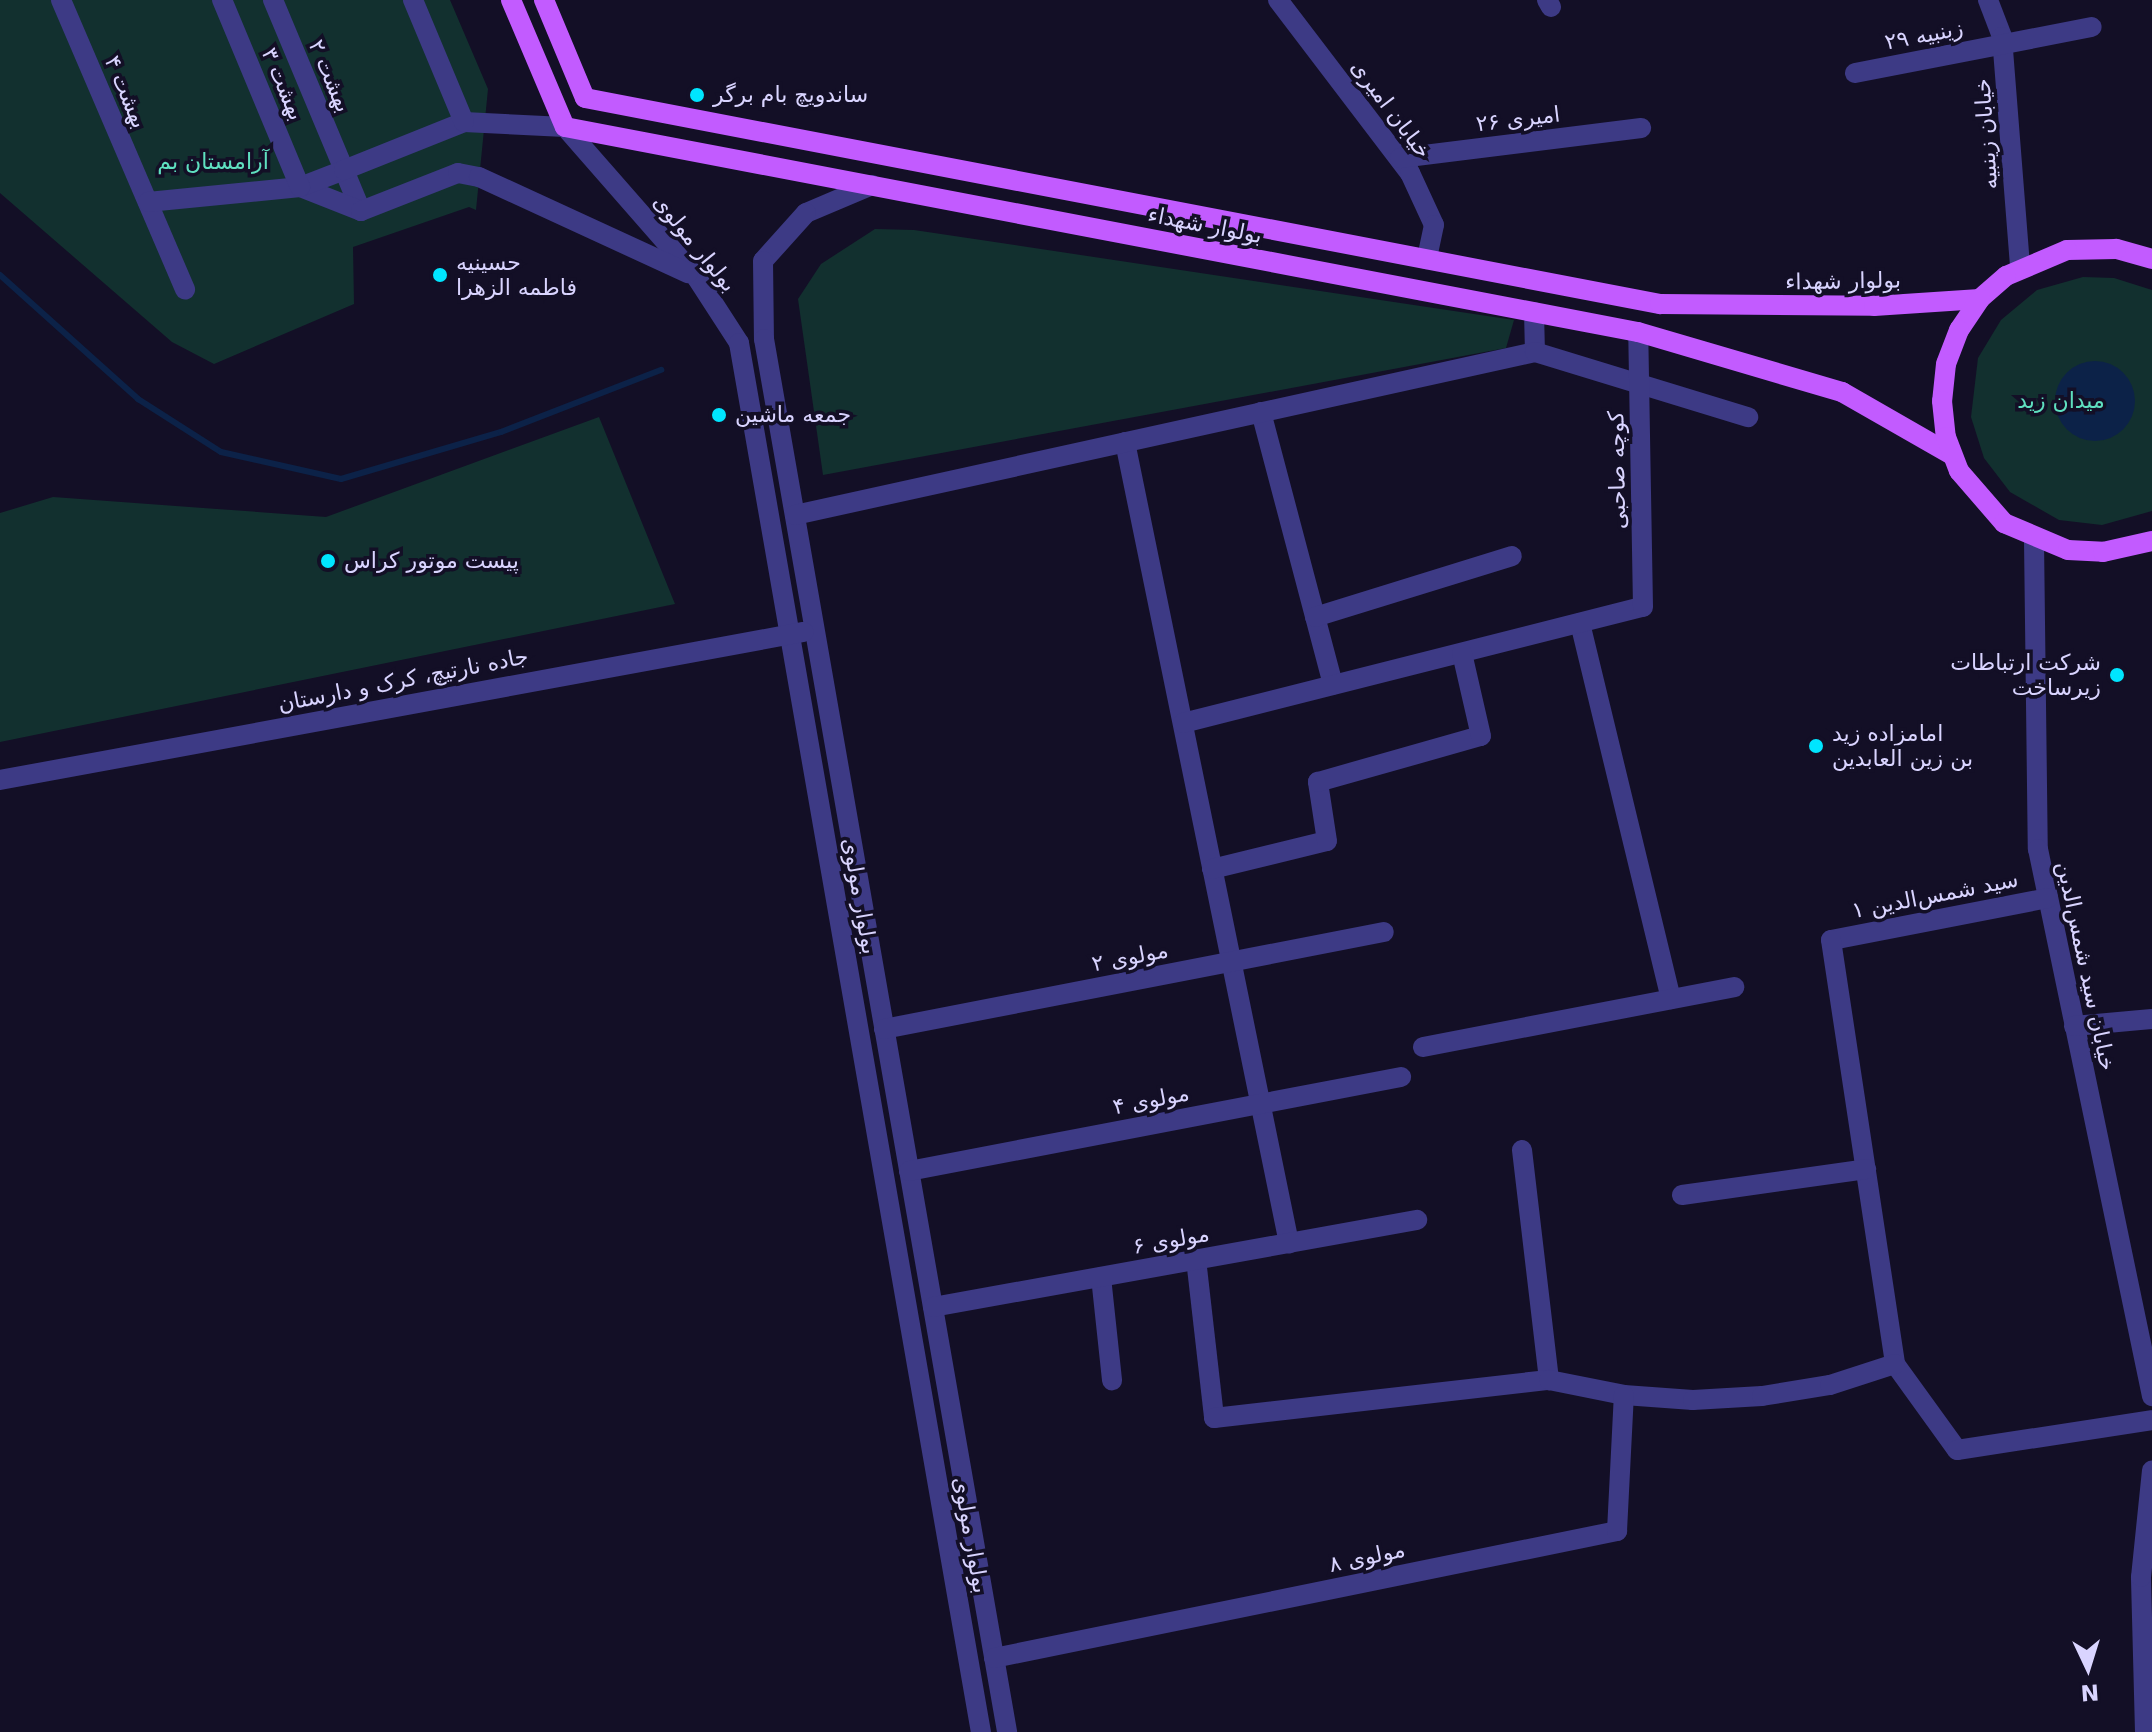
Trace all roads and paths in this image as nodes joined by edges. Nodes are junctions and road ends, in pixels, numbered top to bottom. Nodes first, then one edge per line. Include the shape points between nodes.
1 (61, 0) edge
2 (222, 0) edge
3 (273, 0) edge
4 (413, 0) edge
5 (511, 0) edge
6 (544, 0) edge
7 (1278, 0) edge
8 (1988, 0) edge
9 (2092, 27) dead end
10 (2003, 45) junction
11 (1855, 73) dead end
12 (464, 122) junction
13 (565, 127) junction
14 (1641, 128) dead end
15 (1400, 158) junction
16 (344, 170) junction
17 (872, 185) junction
18 (300, 187) junction
19 (148, 202) junction
20 (1143, 205) junction
21 (361, 211) junction
22 (1138, 236) junction
23 (1427, 259) junction
24 (2152, 259) edge
25 (2020, 267) junction
26 (697, 278) junction
27 (185, 290) dead end
28 (1980, 299) junction
29 (1534, 312) junction
30 (1638, 332) junction
31 (764, 339) junction
32 (739, 343) junction
33 (1535, 352) junction
34 (1639, 384) junction
35 (1261, 412) junction
36 (1748, 417) dead end
37 (1125, 442) junction
38 (1952, 455) junction
39 (795, 515) junction
40 (2034, 540) junction
41 (2147, 545) edge
42 (1512, 556) dead end
43 (1315, 617) junction
44 (1580, 623) junction
45 (815, 630) junction
46 (790, 633) junction
47 (1462, 653) junction
48 (1333, 685) junction
49 (1183, 723) junction
50 (0, 780) edge
51 (1212, 869) junction
52 (2048, 898) junction
53 (1384, 932) dead end
54 (1232, 962) junction
55 (1734, 987) dead end
56 (1671, 999) junction
57 (2152, 1019) edge
58 (2074, 1026) junction
59 (884, 1029) junction
60 (1423, 1047) dead end
61 (1401, 1077) dead end
62 (1261, 1104) junction
63 (1522, 1150) dead end
64 (1866, 1169) junction
65 (909, 1171) junction
66 (1682, 1195) dead end
67 (1417, 1220) dead end
68 (1289, 1243) junction
69 (1196, 1259) junction
70 (1101, 1277) junction
71 (933, 1307) junction
72 (1895, 1364) junction
73 (1112, 1380) dead end
74 (1549, 1380) junction
75 (1624, 1395) junction
76 (2152, 1396) edge
77 (2152, 1420) edge
78 (2152, 1471) edge
79 (964, 1482) junction
80 (938, 1487) junction
81 (2150, 1519) edge
82 (994, 1658) junction
83 (981, 1732) edge
84 (1007, 1732) edge
85 (2145, 1732) edge

1 - 19 street, بهشت ۴
2 - 18 street, بهشت ۳
3 - 16 street, بهشت ۲
4 - 12 street
5 - 13 main road
6 - 20 main road, بولوار شهداء via 585,98
7 - 15 street, خیابان امیری
8 - 10 street, خیابان زینبیه
9 - 10 street, زینبیه ۲۹
10 - 11 street, زینبیه ۲۹
10 - 25 street, خیابان زینبیه
12 - 13 street
12 - 16 street
13 - 17 main road, بولوار شهداء
13 - 26 street, بولوار مولوی
14 - 15 street, امیری ۲۶
15 - 23 street, خیابان امیری via 1434,225
16 - 18 street
16 - 21 street, بهشت ۲
17 - 22 main road, بولوار شهداء
17 - 31 street, بولوار مولوی via 806,213 763,261
18 - 19 street
18 - 21 street
19 - 27 street, بهشت ۴
20 - 22 main road
20 - 23 main road, بولوار شهداء
21 - 26 street via 458,173 479,177
22 - 29 main road, بولوار شهداء
23 - 28 main road, بولوار شهداء via 1660,304 1874,306
24 - 25 main road via 2116,249 2084,248
25 - 28 main road
26 - 32 street, بولوار مولوی
28 - 38 main road via 1959,330 1946,364 1943,419
29 - 30 main road, بولوار شهداء
29 - 33 street
30 - 34 street, کوچه صاحبی
30 - 38 main road, بولوار شهداء via 1842,392
31 - 32 street
31 - 39 street, بولوار مولوی
32 - 46 street, بولوار مولوی
33 - 34 street
33 - 35 street
34 - 36 street
34 - 44 street, کوچه صاحبی via 1643,607
35 - 37 street
35 - 43 street
37 - 39 street
37 - 49 street
38 - 40 main road via 1991,512
39 - 45 street, بولوار مولوی
40 - 41 main road via 2085,552
40 - 52 street, خیابان سید شمس‌الدین via 2038,849
42 - 43 street
43 - 48 street
44 - 47 street
44 - 56 street
45 - 46 street, جاده نارتیچ، کرک و دارستان
45 - 59 street, بولوار مولوی
46 - 50 street, جاده نارتیچ، کرک و دارستان
46 - 80 street, بولوار مولوی
47 - 48 street
47 - 51 street via 1481,736 1318,782 1327,841
48 - 49 street
49 - 51 street
51 - 54 street
52 - 58 street, خیابان سید شمس‌الدین
52 - 64 street, سید شمس‌الدین ۱ via 1831,940
53 - 54 street, مولوی ۲
54 - 59 street, مولوی ۲
54 - 62 street
55 - 56 street
56 - 60 street
57 - 58 street
58 - 76 street, خیابان سید شمس‌الدین
59 - 65 street, بولوار مولوی
61 - 62 street, مولوی ۴
62 - 65 street, مولوی ۴
62 - 68 street
63 - 74 street
64 - 66 street
64 - 72 street
65 - 71 street, بولوار مولوی
67 - 68 street, مولوی ۶
68 - 69 street, مولوی ۶
69 - 70 street, مولوی ۶
69 - 74 street via 1214,1418
70 - 71 street, مولوی ۶
70 - 73 street
71 - 79 street, بولوار مولوی
72 - 75 street via 1830,1385 1762,1396 1693,1400
72 - 77 street via 1957,1450
74 - 75 street
75 - 82 street, مولوی ۸ via 1617,1531
78 - 81 street
79 - 80 street
79 - 82 street, بولوار مولوی
80 - 83 street, بولوار مولوی
81 - 85 street via 2141,1577
82 - 84 street, بولوار مولوی

